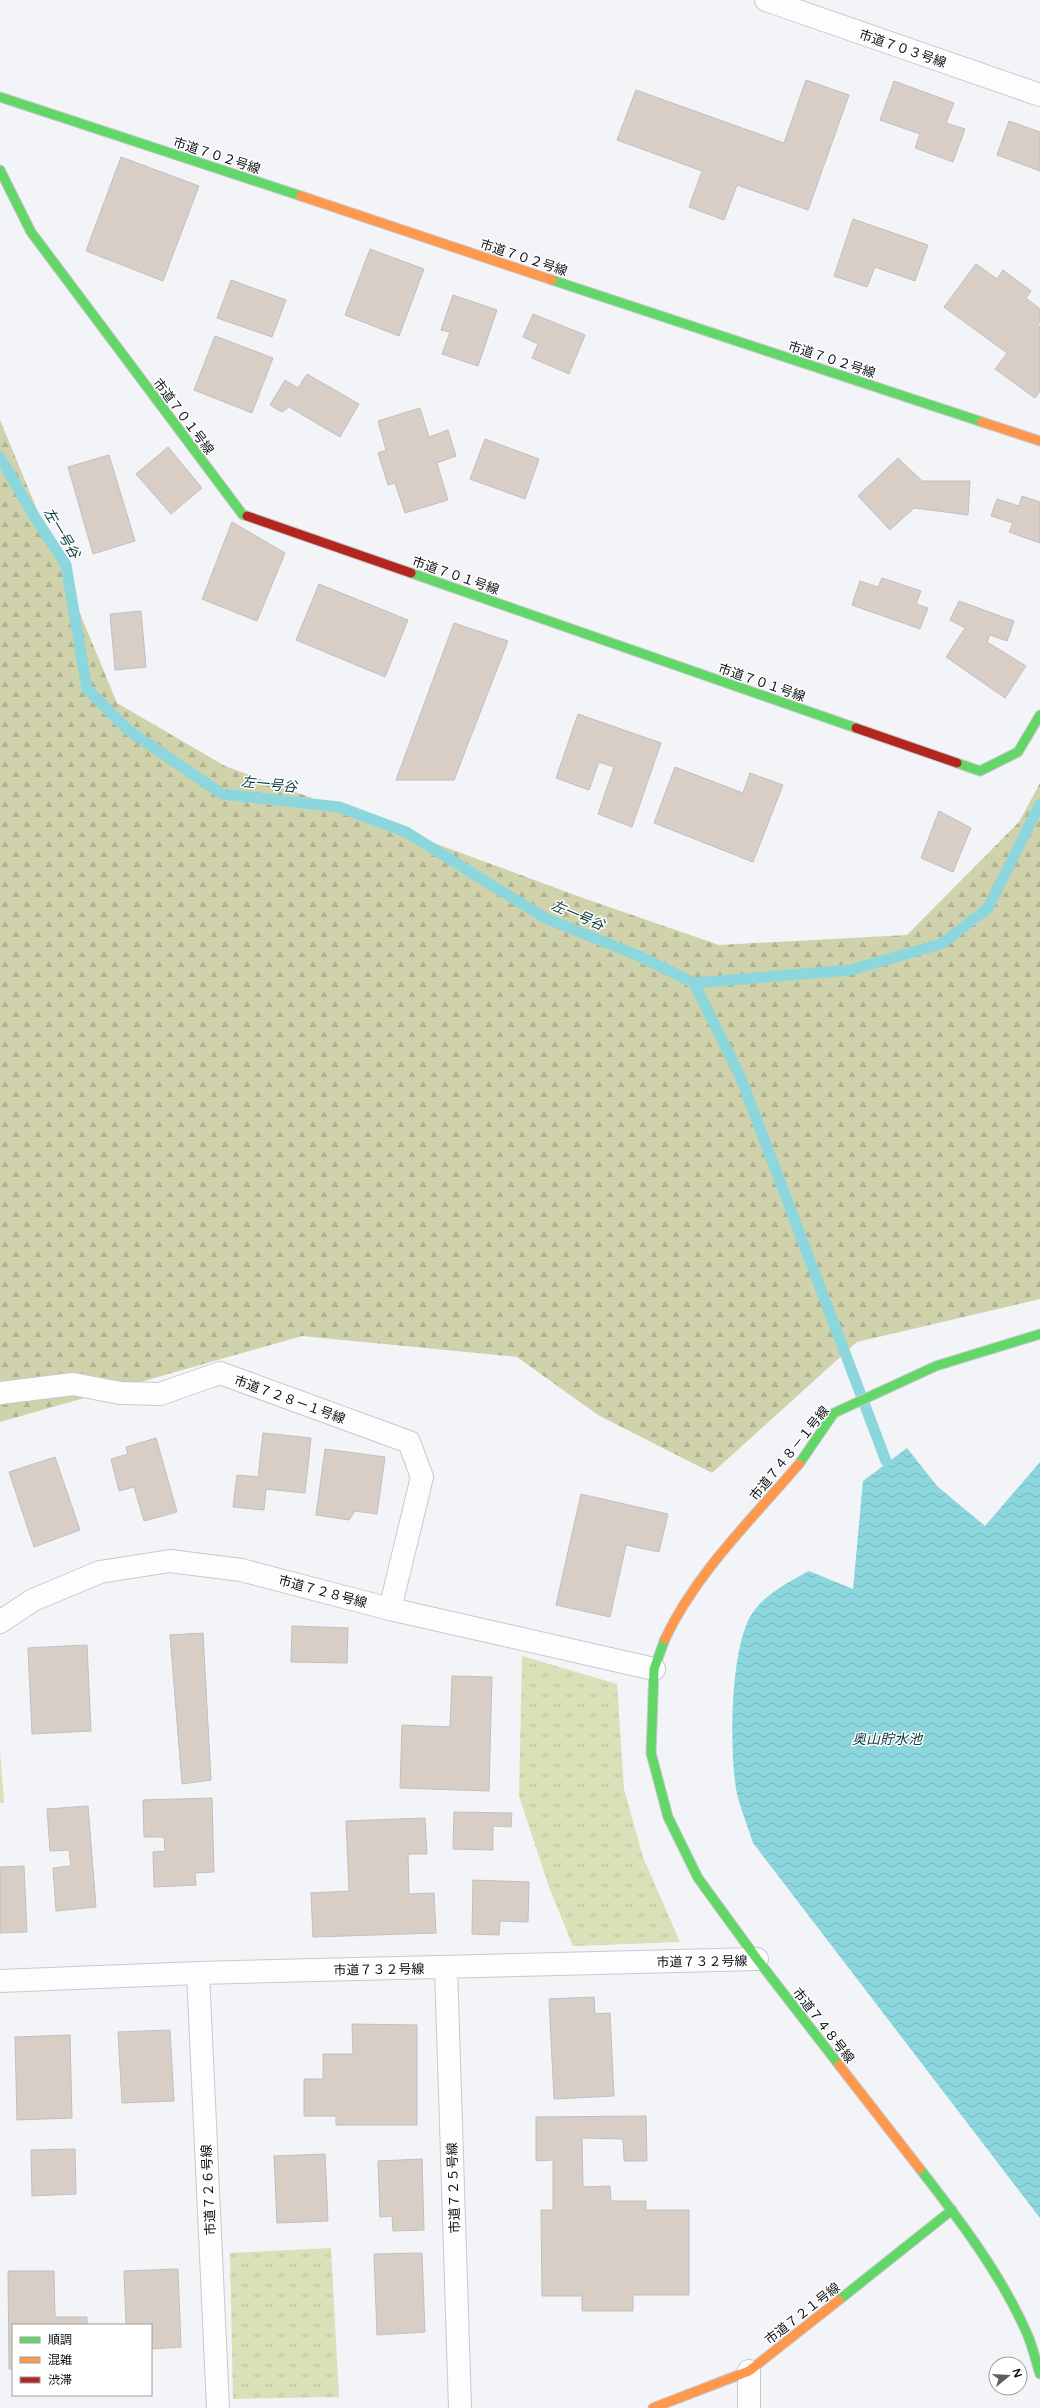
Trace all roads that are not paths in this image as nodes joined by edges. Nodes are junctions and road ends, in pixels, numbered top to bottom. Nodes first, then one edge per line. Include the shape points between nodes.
1 (766, 0) edge
2 (1040, 95) edge
3 (0, 97) edge
4 (0, 170) edge
5 (1040, 441) edge
6 (1040, 715) edge
7 (1040, 1334) edge
8 (0, 1393) edge
9 (390, 1609) junction
10 (0, 1622) edge
11 (654, 1670) junction
12 (757, 1959) junction
13 (446, 1967) junction
14 (198, 1973) junction
15 (0, 1981) edge
16 (952, 2210) junction
17 (749, 2371) junction
18 (1040, 2374) edge
19 (218, 2408) edge
20 (460, 2408) edge
21 (652, 2408) edge
22 (749, 2408) edge

1 - 2 street, 市道７０３号線
3 - 5 street, 市道７０２号線
4 - 6 street, 市道７０１号線 via 31,232 242,515 980,771 1018,752
7 - 11 street, 市道７４８－１号線 via 936,1366 834,1413 801,1461 704,1575 676,1616 662,1645
8 - 9 street, 市道７２８－１号線 via 73,1384 120,1393 160,1394 220,1373 409,1442 422,1477
9 - 10 street, 市道７２８号線 via 241,1570 170,1561 100,1572 33,1600
9 - 11 street, 市道７２８号線
11 - 12 street, 市道７４８号線 via 651,1753 668,1817 698,1878
12 - 13 street, 市道７３２号線
12 - 16 street, 市道７４８号線
13 - 14 street, 市道７３２号線
13 - 20 street, 市道７２５号線
14 - 15 street, 市道７３２号線
14 - 19 street, 市道７２６号線
16 - 17 street, 市道７２１号線
16 - 18 street, 市道７４８号線 via 999,2282 1028,2336
17 - 21 street, 市道７２１号線
17 - 22 street

